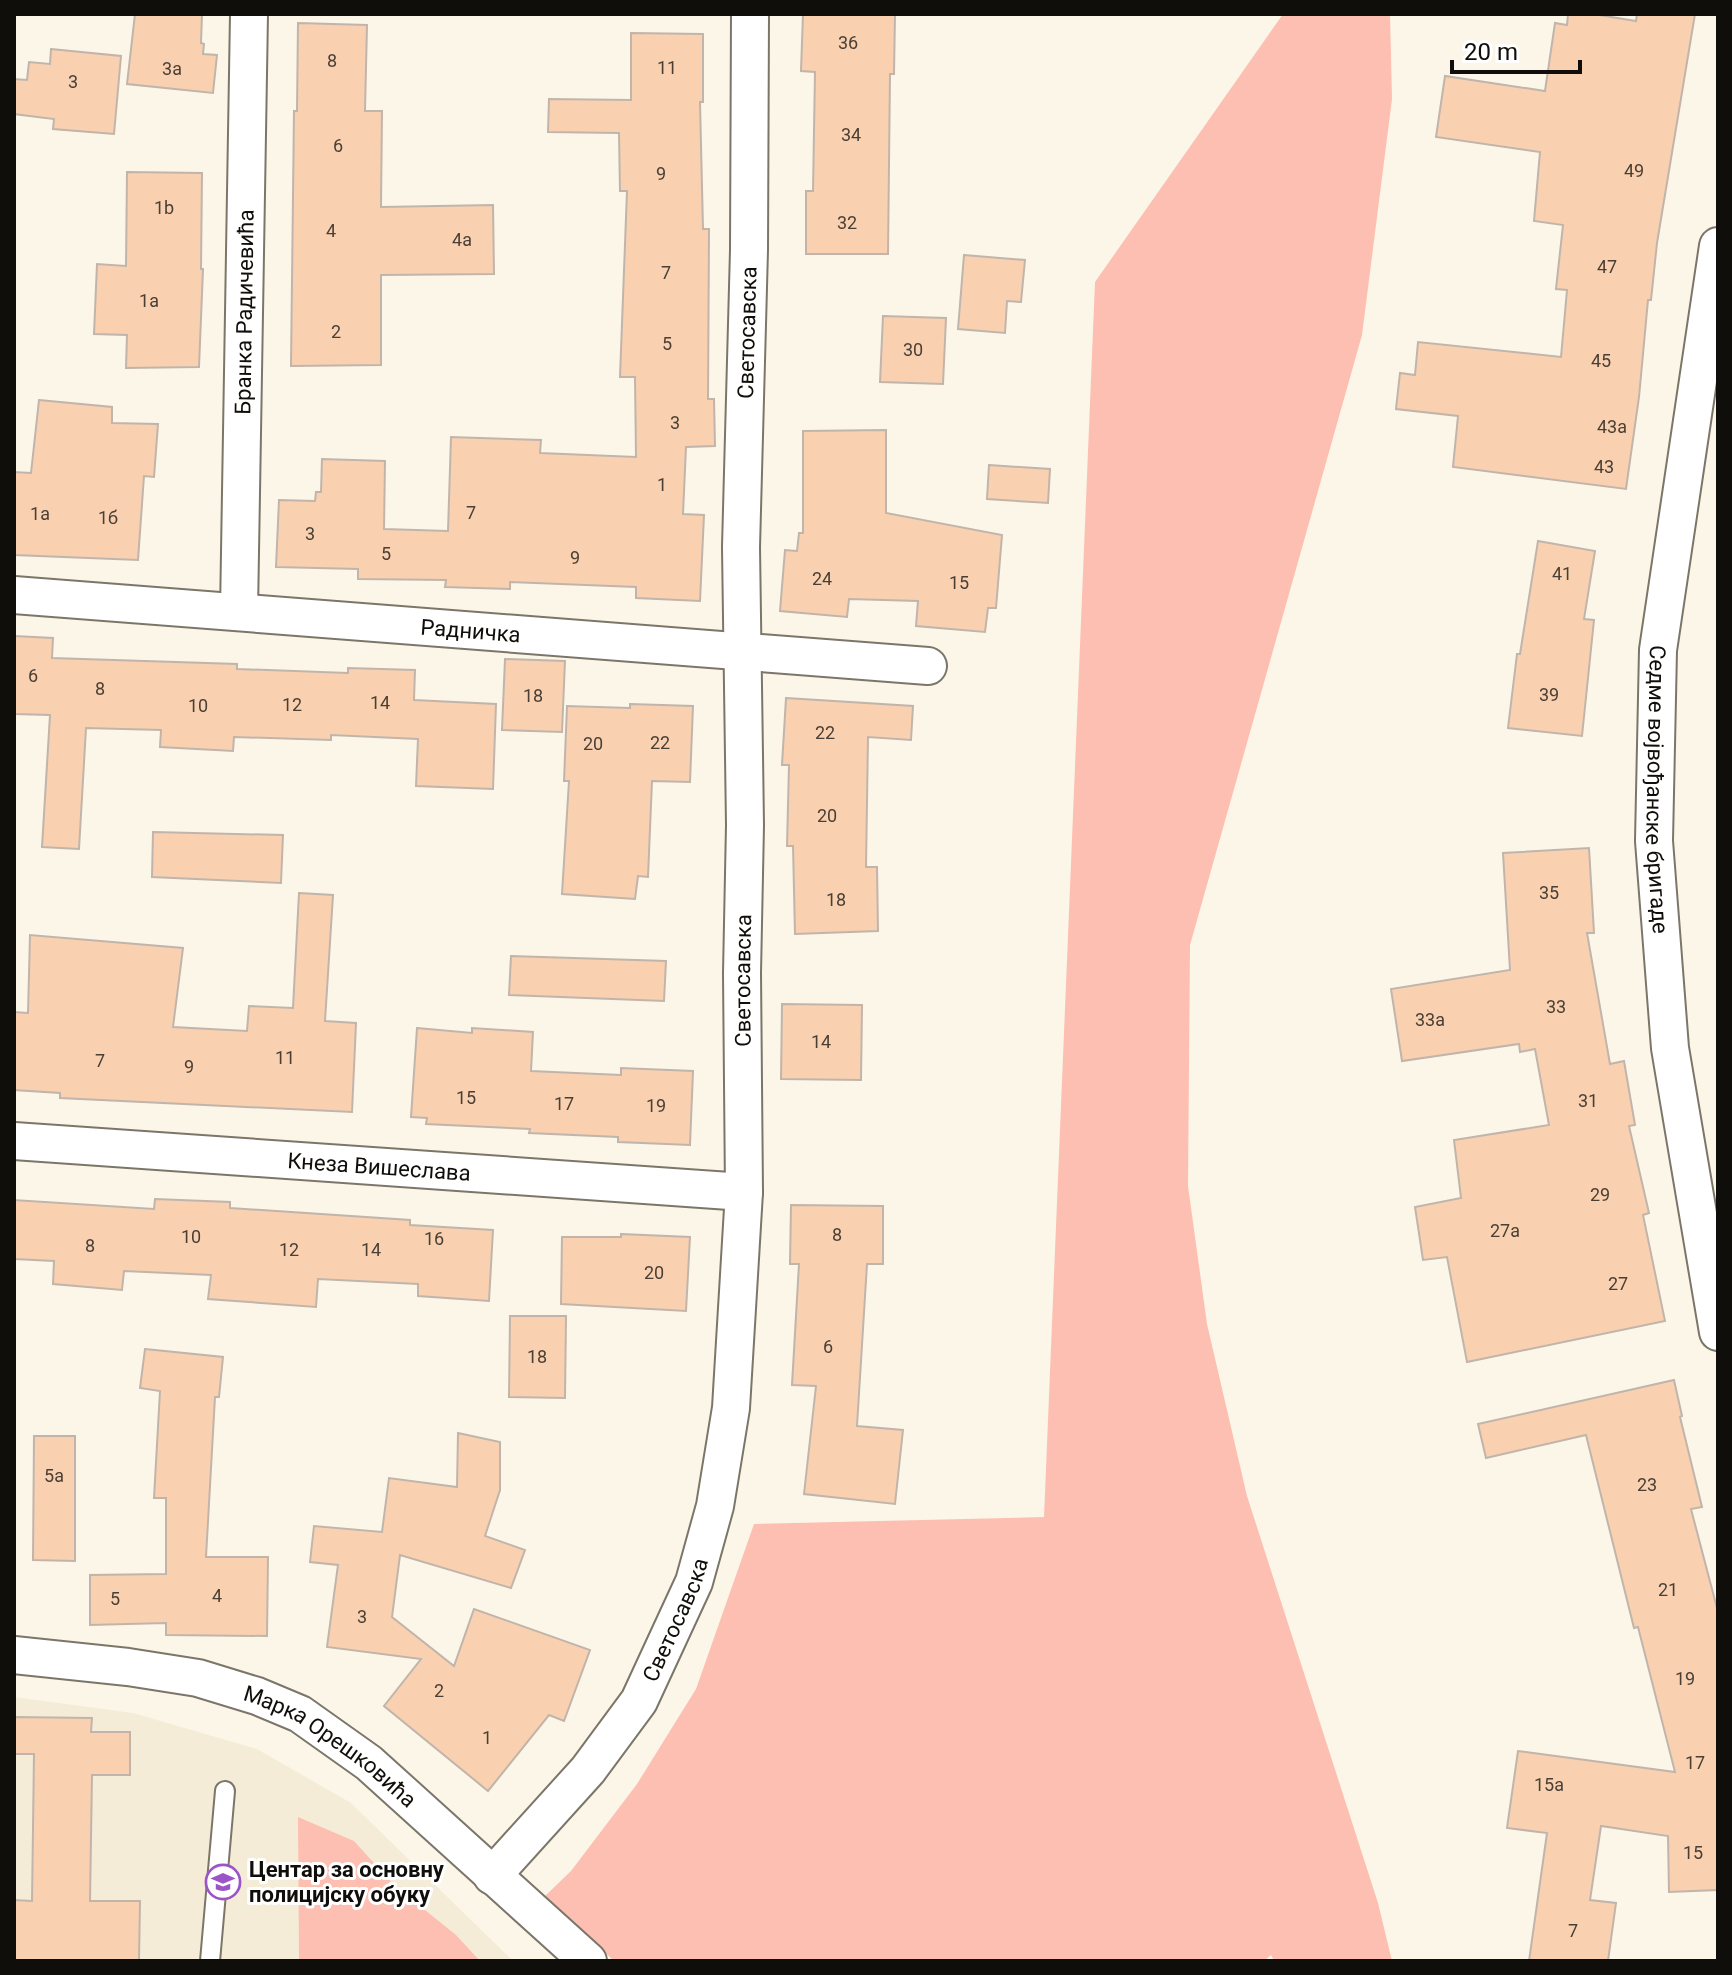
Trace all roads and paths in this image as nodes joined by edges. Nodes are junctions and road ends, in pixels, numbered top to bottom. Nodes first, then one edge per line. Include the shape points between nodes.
1 (249, 14) edge
2 (750, 14) edge
3 (1718, 246) edge
4 (14, 595) edge
5 (239, 612) junction
6 (742, 652) junction
7 (928, 666) dead end
8 (14, 1141) edge
9 (744, 1192) junction
10 (1718, 1332) edge
11 (14, 1655) edge
12 (225, 1791) dead end
13 (492, 1876) junction
14 (210, 1961) edge
15 (588, 1961) edge

1 - 5 street, Бранка Радичевића
2 - 6 street, Светосавска
3 - 10 street, Седме војвођанске бригаде via 1658,650 1654,841 1670,1048
4 - 5 street, Радничка
5 - 6 street, Радничка
6 - 7 street, Радничка
6 - 9 street, Светосавска
8 - 9 street, Кнеза Вишеслава
9 - 13 street, Светосавска via 731,1408 715,1506 694,1582 639,1701 588,1770
11 - 13 street, Марка Орешковића via 198,1678 300,1714 369,1763
12 - 14 lane
13 - 15 street, Марка Орешковића

